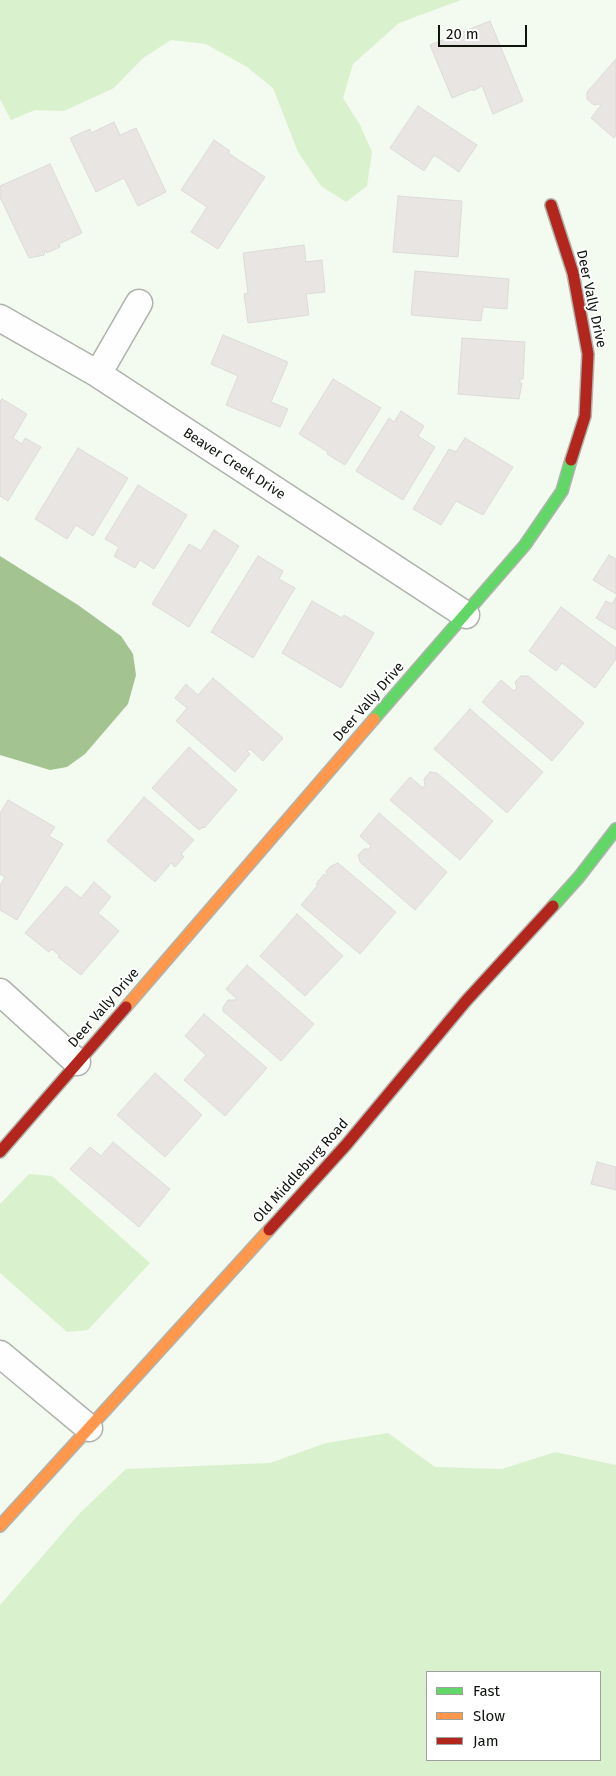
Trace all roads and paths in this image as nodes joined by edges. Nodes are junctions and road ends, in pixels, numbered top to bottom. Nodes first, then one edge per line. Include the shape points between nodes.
1 (550, 205) dead end
2 (139, 303) dead end
3 (0, 318) edge
4 (98, 374) junction
5 (466, 614) junction
6 (616, 829) edge
7 (0, 992) edge
8 (76, 1062) junction
9 (0, 1152) edge
10 (0, 1354) edge
11 (89, 1428) junction
12 (0, 1526) edge

1 - 5 street, Deer Vally Drive via 573,273 588,354 585,416 562,491 525,545
2 - 4 street
3 - 4 street, Beaver Creek Drive
4 - 5 street, Beaver Creek Drive
5 - 8 street, Deer Vally Drive
6 - 11 street, Old Middleburg Road via 579,878 466,1000 346,1145
7 - 8 street
8 - 9 street, Deer Vally Drive
10 - 11 street
11 - 12 street, Old Middleburg Road

